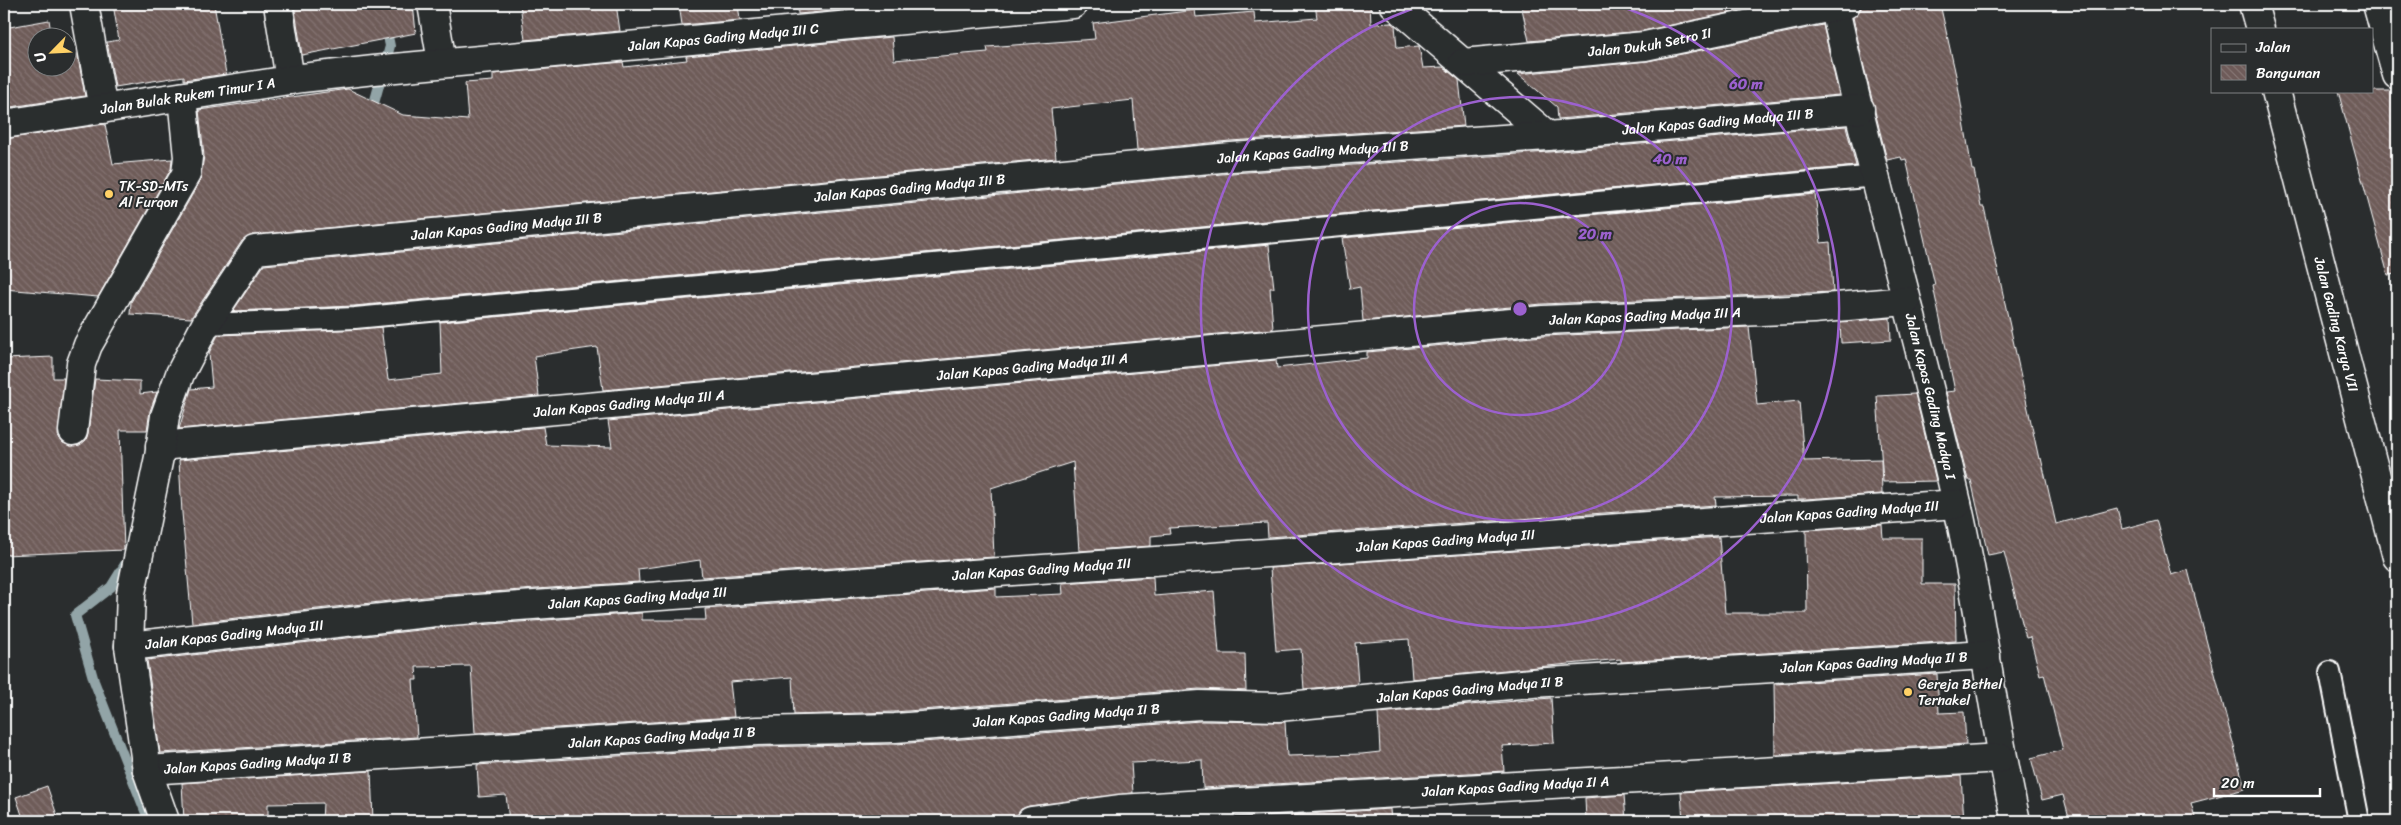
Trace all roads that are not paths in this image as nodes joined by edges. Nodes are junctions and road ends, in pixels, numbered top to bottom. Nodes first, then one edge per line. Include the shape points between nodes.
1 (84, 4) edge
2 (278, 4) edge
3 (432, 4) edge
4 (1073, 4) edge
5 (1394, 4) edge
6 (2253, 4) edge
7 (2377, 4) edge
8 (1838, 5) edge
9 (2260, 28) edge
10 (442, 62) junction
11 (1462, 63) junction
12 (385, 69) joint
13 (2397, 75) edge
14 (290, 80) junction
15 (2276, 92) edge
16 (182, 97) junction
17 (103, 109) junction
18 (1860, 109) junction
19 (4, 124) edge
20 (1548, 136) junction
21 (1876, 176) junction
22 (1906, 301) junction
23 (206, 324) junction
24 (73, 431) dead end
25 (160, 446) junction
26 (1957, 504) junction
27 (2397, 557) edge
28 (129, 646) junction
29 (1986, 655) junction
30 (2330, 672) dead end
31 (2001, 758) junction
32 (146, 770) junction
33 (165, 821) edge
34 (1031, 821) edge
35 (2016, 821) edge
36 (2359, 821) edge

1 - 17 street
2 - 14 street
3 - 10 street
4 - 10 street, Jalan Kapas Gading Madya III C
5 - 11 street
6 - 9 street
7 - 13 street
8 - 11 street, Jalan Dukuh Setro II via 1645,46
8 - 18 street, Jalan Kapas Gading Madya I
10 - 12 street, Jalan Kapas Gading Madya III C
11 - 20 street
12 - 14 street, Jalan Bulak Rukem Timur I A
14 - 16 street, Jalan Bulak Rukem Timur I A
15 - 27 street, Jalan Gading Karya VII
16 - 17 street, Jalan Bulak Rukem Timur I A
16 - 24 street via 188,157 186,174 88,345 81,364
17 - 19 street, Jalan Bulak Rukem Timur I A
18 - 20 street, Jalan Kapas Gading Madya III B
18 - 21 street, Jalan Kapas Gading Madya I
20 - 23 street, Jalan Kapas Gading Madya III B via 1231,157 255,250
21 - 22 street, Jalan Kapas Gading Madya I
21 - 23 lane via 355,318
22 - 25 street, Jalan Kapas Gading Madya III A via 1812,309 1543,320
22 - 26 street, Jalan Kapas Gading Madya I
23 - 25 street via 180,374 165,416
25 - 28 street via 131,593
26 - 28 street, Jalan Kapas Gading Madya III via 436,612
26 - 29 street, Jalan Kapas Gading Madya I
28 - 32 street
29 - 31 street, Jalan Kapas Gading Madya I
29 - 32 street, Jalan Kapas Gading Madya II B via 1532,683 1278,706 1200,705 895,728 756,731
30 - 36 lane
31 - 34 street, Jalan Kapas Gading Madya II A via 1119,809
31 - 35 street, Jalan Kapas Gading Madya I
32 - 33 street

